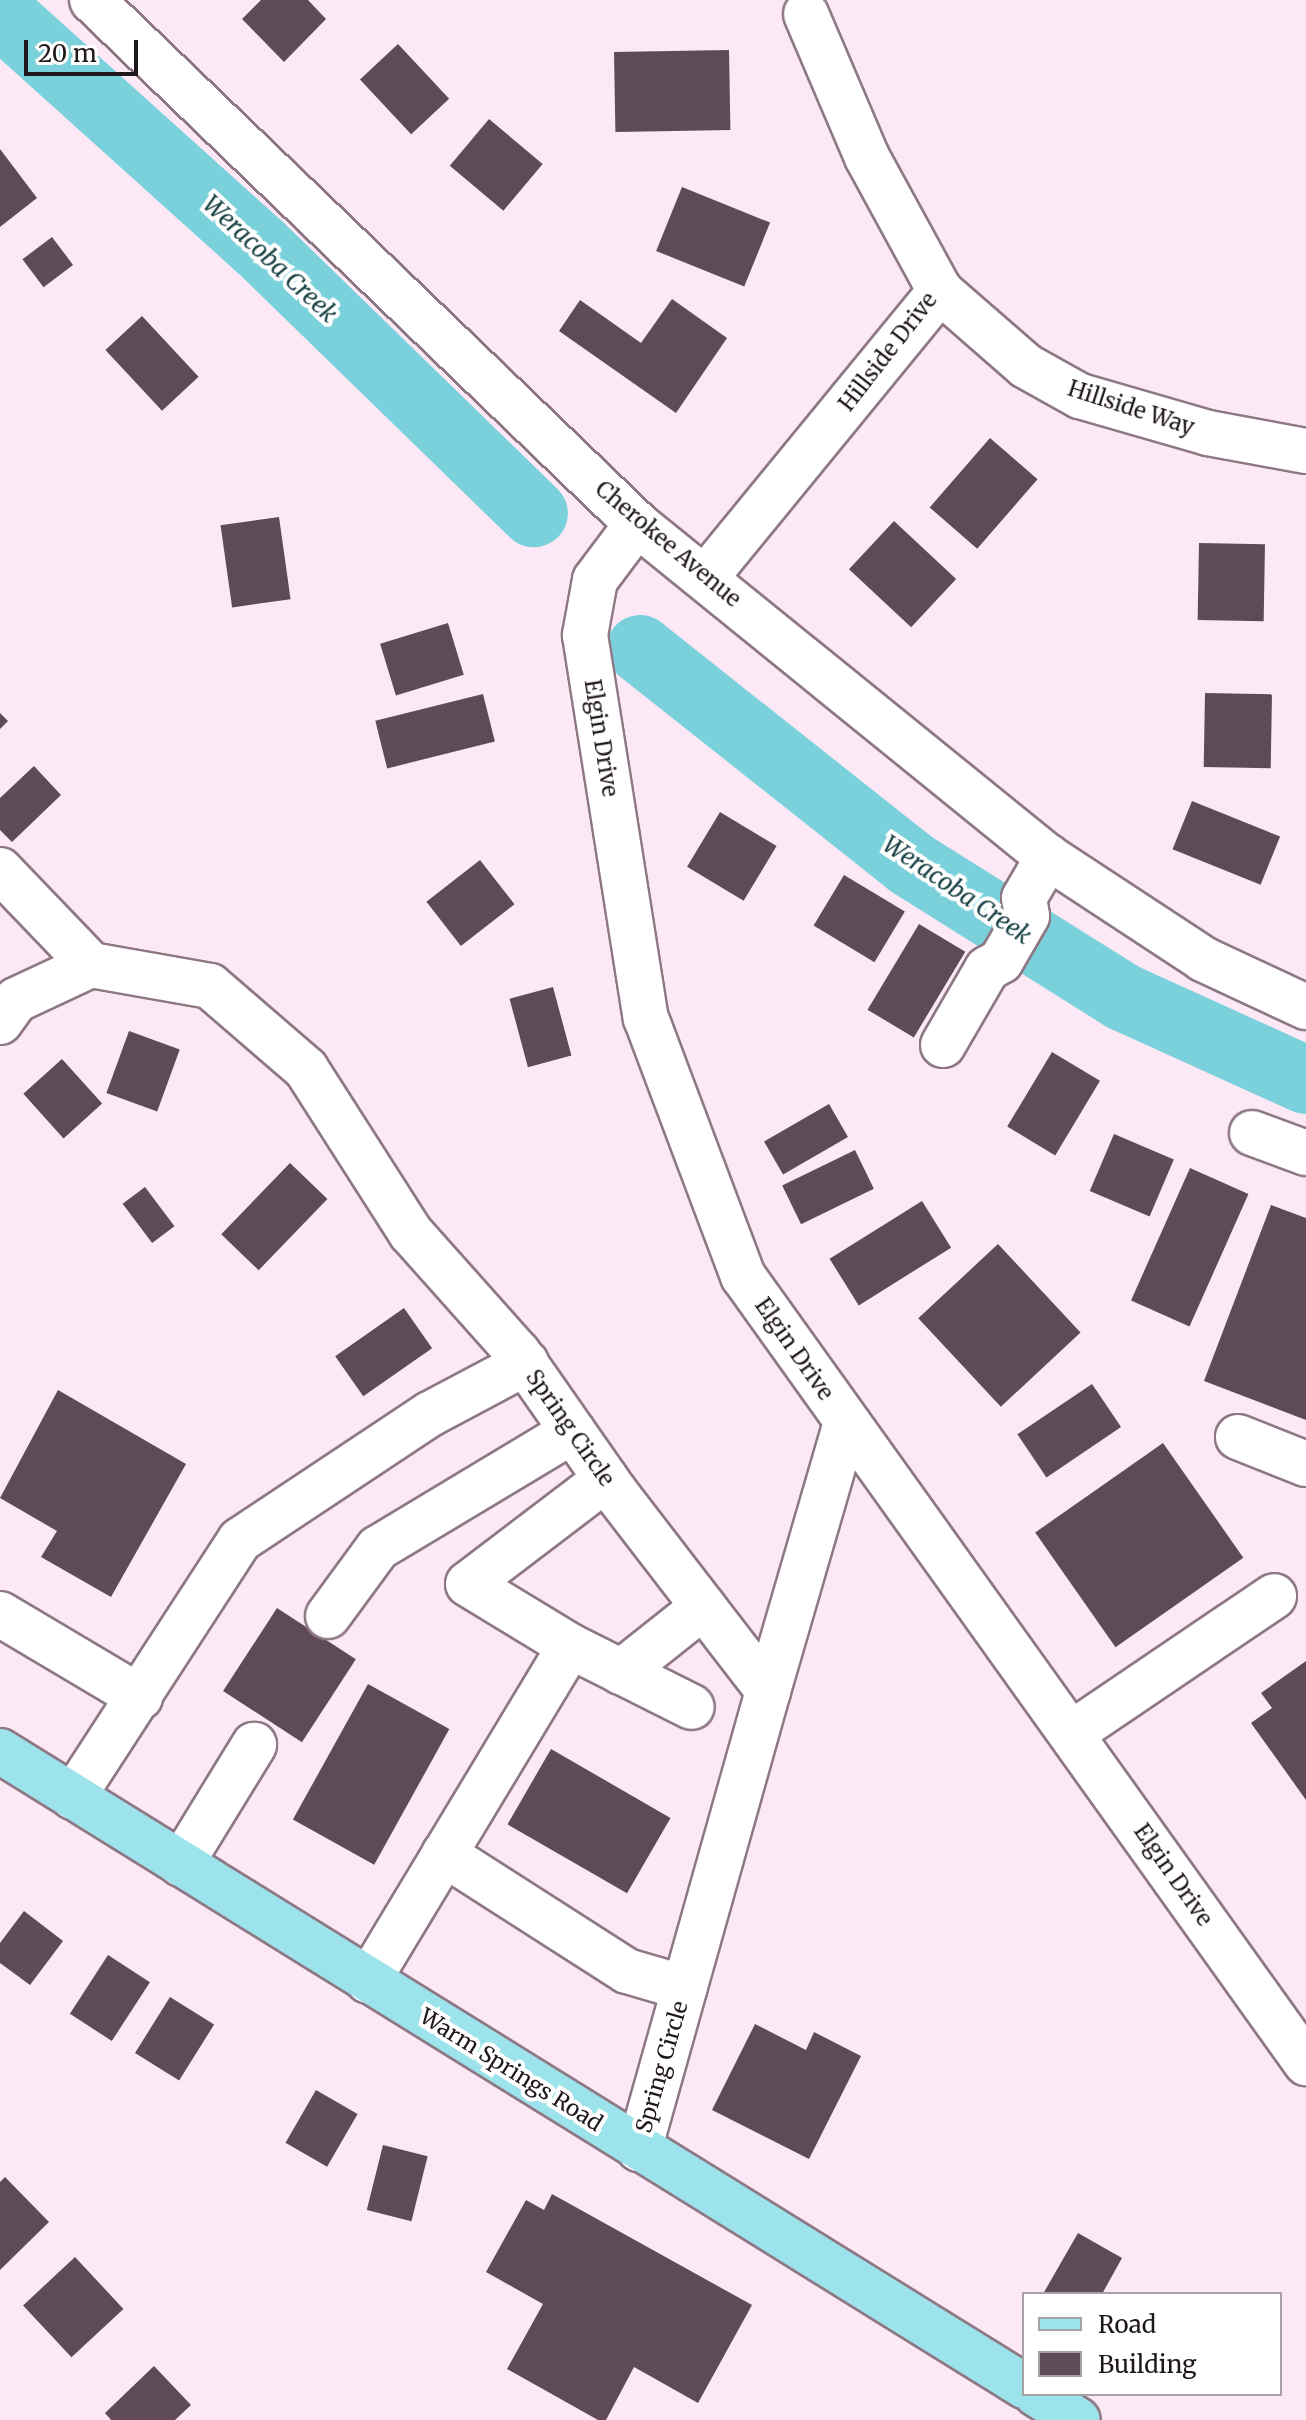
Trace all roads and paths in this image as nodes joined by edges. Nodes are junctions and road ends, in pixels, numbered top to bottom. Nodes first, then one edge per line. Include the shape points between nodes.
1 (92, 0) edge
2 (806, 14) dead end
3 (940, 291) junction
4 (1306, 451) edge
5 (637, 524) junction
6 (706, 577) junction
7 (1048, 857) junction
8 (0, 870) edge
9 (91, 965) junction
10 (1306, 1007) edge
11 (0, 1022) edge
12 (943, 1045) dead end
13 (1252, 1133) dead end
14 (1306, 1153) edge
15 (526, 1363) junction
16 (846, 1423) junction
17 (573, 1431) junction
18 (1238, 1437) dead end
19 (1306, 1464) edge
20 (606, 1479) junction
21 (1274, 1596) dead end
22 (703, 1607) junction
23 (0, 1614) edge
24 (328, 1616) dead end
25 (570, 1646) junction
26 (621, 1672) junction
27 (768, 1691) junction
28 (140, 1697) junction
29 (692, 1707) dead end
30 (1072, 1733) junction
31 (254, 1745) dead end
32 (0, 1751) edge
33 (73, 1797) junction
34 (444, 1854) junction
35 (181, 1864) junction
36 (368, 1981) junction
37 (685, 1988) junction
38 (1306, 2063) edge
39 (639, 2149) junction
40 (1022, 2385) edge
41 (1039, 2396) edge
42 (1078, 2420) edge

1 - 5 street, Cherokee Avenue
2 - 3 street, Hillside Drive via 867,157
3 - 4 street, Hillside Way via 1026,366 1080,396 1208,433
3 - 6 street, Hillside Drive
5 - 6 street, Cherokee Avenue
5 - 16 street, Elgin Drive via 595,580 585,635 646,1018 743,1276
6 - 7 street, Cherokee Avenue
7 - 10 street, Cherokee Avenue via 1203,959
7 - 12 street via 1024,898 1009,902 984,949 987,969
8 - 9 street
9 - 11 street via 16,1000
9 - 15 street, Spring Circle via 210,986 306,1069 411,1233
13 - 14 street
15 - 17 street, Spring Circle
15 - 28 street via 430,1414 240,1540
16 - 27 street
16 - 30 street, Elgin Drive
17 - 20 street, Spring Circle
17 - 24 street via 378,1548
18 - 19 street
20 - 22 street, Spring Circle
20 - 25 street via 468,1584
21 - 30 street
22 - 26 street
22 - 27 street, Spring Circle
23 - 28 street
25 - 26 street
25 - 34 street
26 - 29 street
27 - 37 street, Spring Circle
28 - 33 street
30 - 38 street, Elgin Drive
31 - 35 street
32 - 33 main road, Warm Springs Road
33 - 35 main road, Warm Springs Road
34 - 36 street
34 - 37 street via 627,1971
35 - 36 main road, Warm Springs Road
36 - 39 main road, Warm Springs Road
37 - 39 street, Spring Circle
39 - 40 main road, Warm Springs Road
41 - 42 main road

